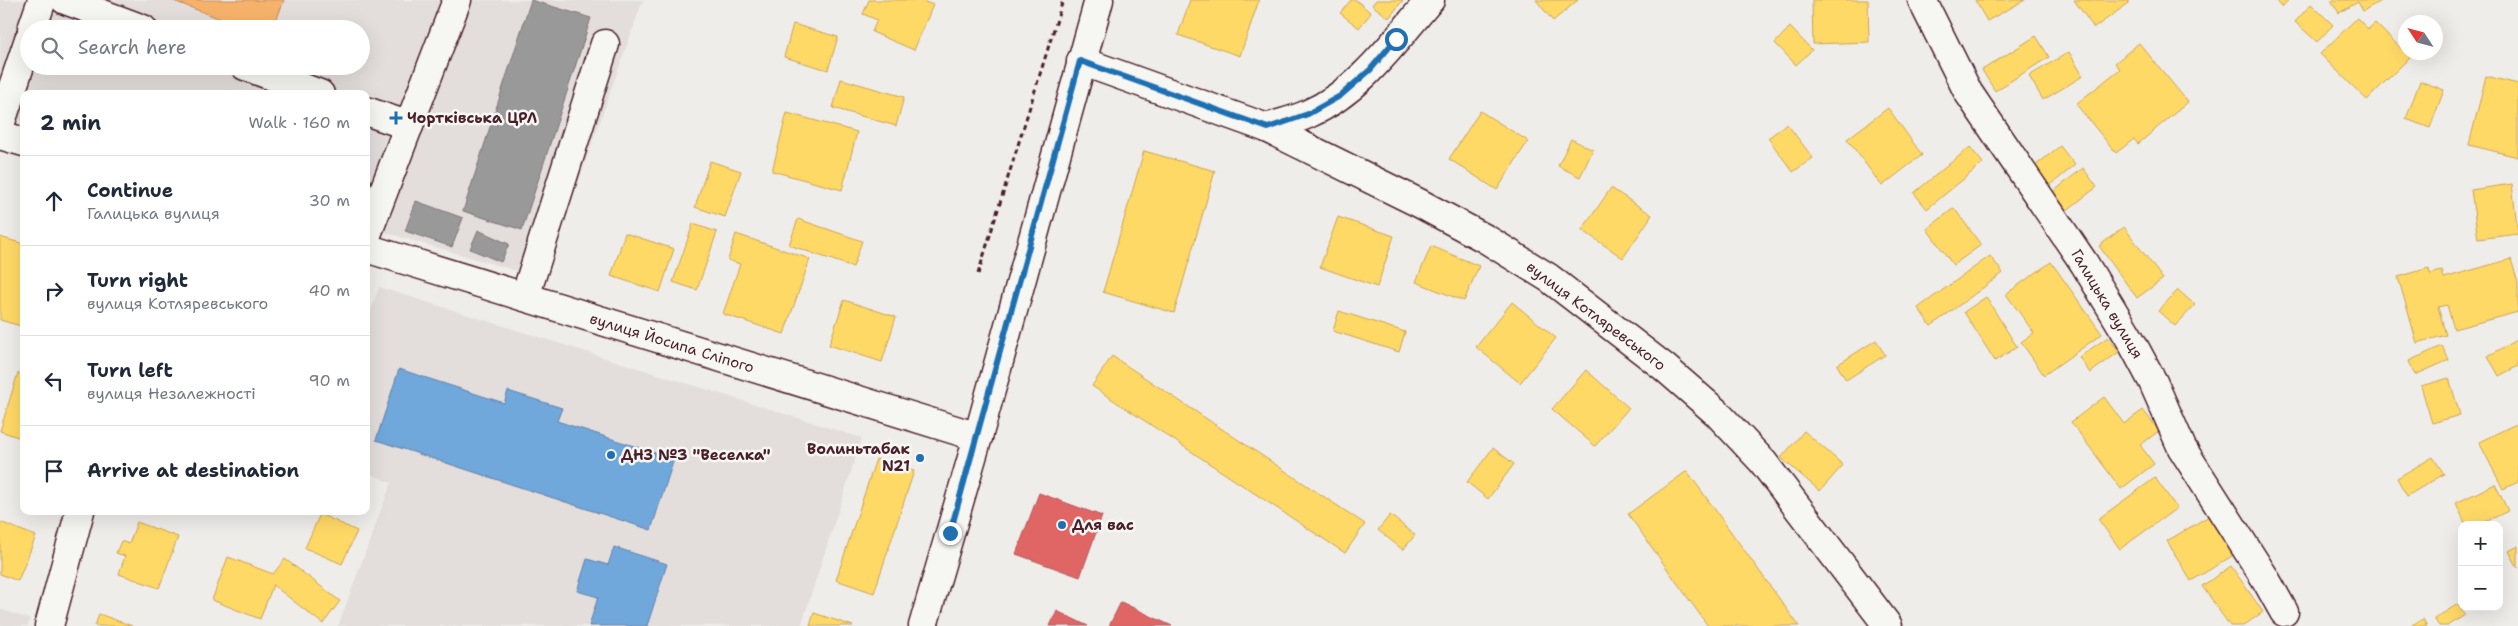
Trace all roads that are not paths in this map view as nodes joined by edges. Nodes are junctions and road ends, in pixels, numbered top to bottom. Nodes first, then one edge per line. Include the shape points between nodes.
1 (42, 0) edge
2 (65, 0) edge
3 (457, 0) edge
4 (1099, 0) edge
5 (1430, 0) edge
6 (1922, 0) edge
7 (35, 20) edge
8 (119, 20) edge
9 (605, 44) dead end
10 (1080, 61) junction
11 (20, 66) edge
12 (269, 75) edge
13 (309, 90) edge
14 (370, 112) edge
15 (0, 125) edge
16 (409, 126) junction
17 (1268, 128) junction
18 (0, 135) edge
19 (20, 141) edge
20 (370, 227) edge
21 (370, 249) edge
22 (525, 297) junction
23 (978, 437) junction
24 (79, 515) edge
25 (2284, 612) dead end
26 (49, 626) edge
27 (923, 626) edge
28 (1888, 626) edge

1 - 7 street
2 - 8 street
3 - 16 street
4 - 10 street
5 - 17 street via 1370,70 1340,96 1308,114
6 - 25 street, Галицька вулиця via 1968,92 2095,280 2153,382 2182,448
9 - 22 street
10 - 17 street, вулиця Котляревського
10 - 23 street
11 - 15 street
12 - 13 street
14 - 16 street
16 - 20 street
17 - 28 street, вулиця Котляревського via 1486,239 1549,278 1664,367 1716,413 1763,462
18 - 19 street
21 - 22 street, вулиця Йосипа Сліпого
22 - 23 street, вулиця Йосипа Сліпого
23 - 27 street
24 - 26 street

